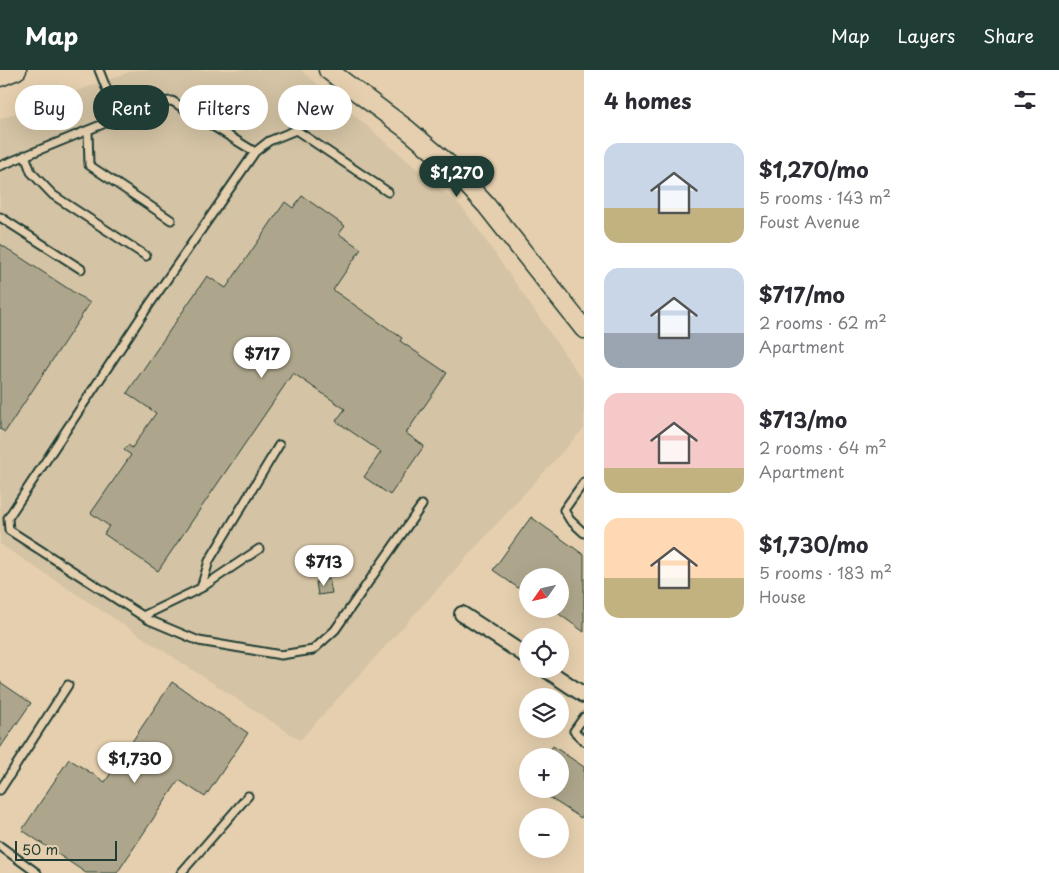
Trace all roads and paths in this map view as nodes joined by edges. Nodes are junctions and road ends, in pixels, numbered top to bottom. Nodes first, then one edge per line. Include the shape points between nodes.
1 (99, 70) edge
2 (328, 70) edge
3 (105, 85) edge
4 (169, 102) edge
5 (93, 128) edge
6 (88, 130) junction
7 (255, 152) junction
8 (26, 155) junction
9 (0, 166) edge
10 (388, 192) dead end
11 (0, 217) edge
12 (171, 220) dead end
13 (146, 256) dead end
14 (81, 269) dead end
15 (584, 329) edge
16 (279, 445) dead end
17 (584, 482) edge
18 (422, 504) dead end
19 (584, 532) edge
20 (260, 549) dead end
21 (201, 588) junction
22 (462, 614) dead end
23 (143, 616) junction
24 (519, 651) edge
25 (558, 678) edge
26 (68, 685) dead end
27 (584, 695) edge
28 (584, 716) edge
29 (584, 741) edge
30 (0, 790) edge
31 (248, 796) dead end
32 (0, 846) edge
33 (37, 873) edge
34 (181, 873) edge

1 - 3 lane
2 - 15 street via 447,163 486,205
4 - 7 lane
5 - 6 lane
6 - 8 lane
6 - 12 lane via 88,165
7 - 10 lane via 269,141 296,130
7 - 23 lane via 8,518 9,530
8 - 9 lane
8 - 13 lane via 31,172 53,195
11 - 14 lane
16 - 21 lane via 209,560
17 - 19 lane via 564,510
18 - 23 lane via 335,630 313,650 281,655 199,642
20 - 21 lane
21 - 23 lane
22 - 24 street
25 - 27 street
26 - 30 lane
28 - 29 lane via 574,731
31 - 34 lane
32 - 33 lane

